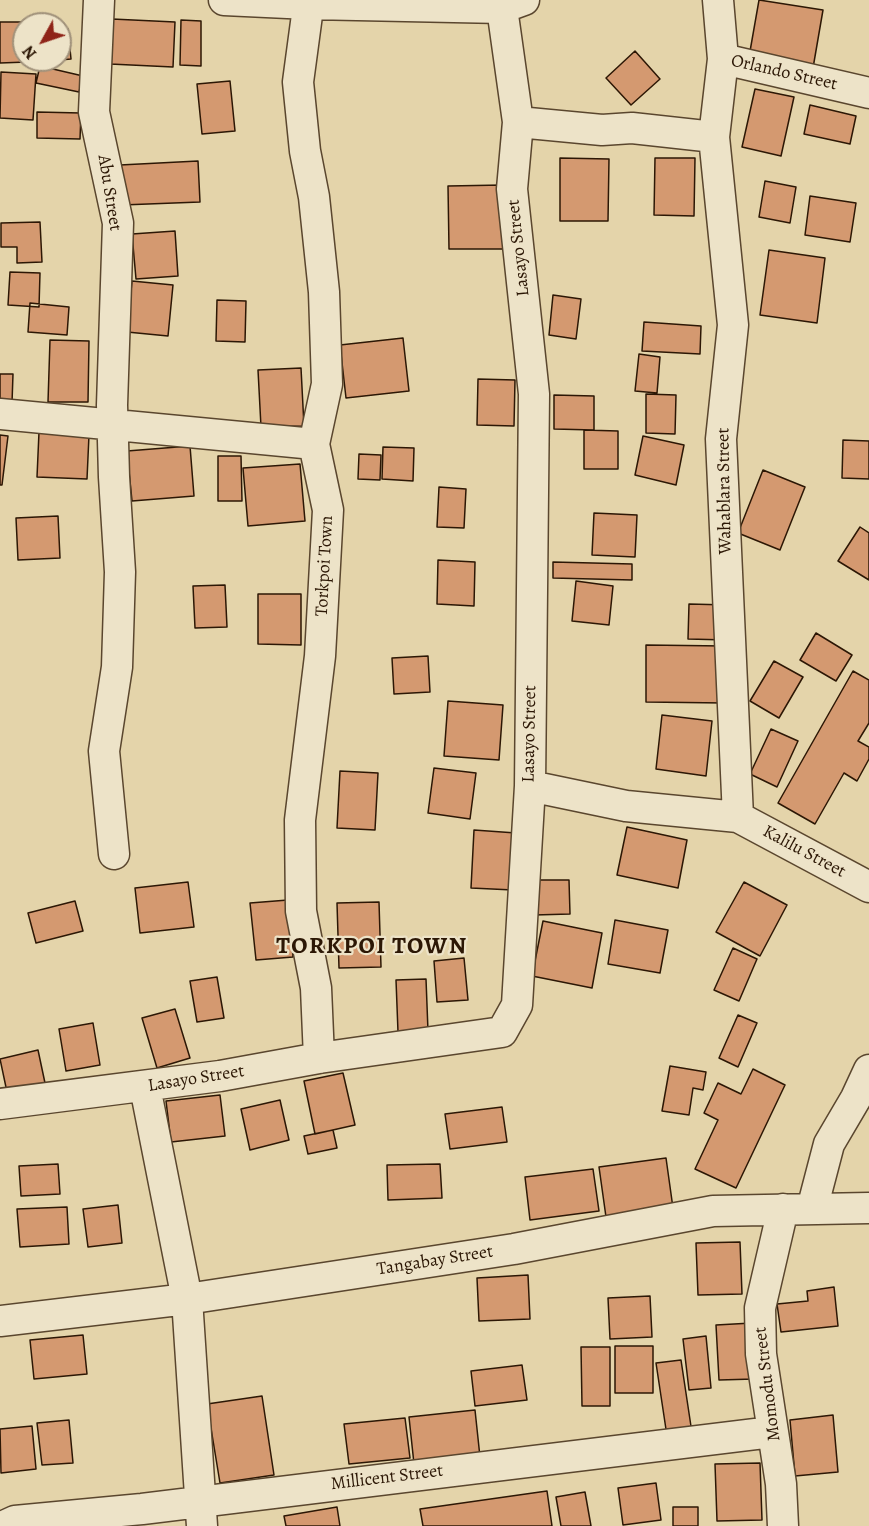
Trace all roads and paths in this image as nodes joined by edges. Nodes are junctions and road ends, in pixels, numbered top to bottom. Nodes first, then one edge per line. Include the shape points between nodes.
1 (99, 0) edge
2 (224, 0) edge
3 (718, 0) edge
4 (309, 2) edge
5 (513, 4) edge
6 (723, 59) junction
7 (869, 93) edge
8 (518, 122) junction
9 (714, 136) junction
10 (0, 414) edge
11 (113, 424) junction
12 (314, 444) junction
13 (530, 786) junction
14 (738, 817) junction
15 (114, 854) dead end
16 (869, 887) edge
17 (319, 1058) junction
18 (869, 1070) edge
19 (145, 1087) junction
20 (0, 1104) edge
21 (869, 1208) edge
22 (797, 1209) junction
23 (187, 1299) junction
24 (0, 1321) edge
25 (772, 1432) junction
26 (201, 1513) edge
27 (4, 1526) edge
28 (783, 1526) edge

1 - 11 street, Abu Street via 94,111 118,223
2 - 4 street
3 - 6 street, Orlando Street
4 - 5 street
4 - 12 street, Torkpoi Town via 298,82 324,292 327,384
5 - 8 street, Lasayo Street
6 - 7 street, Orlando Street
6 - 9 street, Wahablara Street
8 - 9 street
8 - 13 street, Lasayo Street via 512,189 534,394
9 - 14 street, Wahablara Street via 733,325 721,439
10 - 11 street
11 - 12 street
11 - 15 street, Abu Street via 120,572 117,668 104,752
12 - 17 street, Torkpoi Town via 328,510 320,656 300,820 301,911 316,988
13 - 14 street via 626,806
13 - 17 street, Lasayo Street via 517,1005 502,1032
14 - 16 street, Kalilu Street
17 - 19 street, Lasayo Street
18 - 22 street, Momodu Street
19 - 20 street, Lasayo Street
19 - 23 street
21 - 22 street, Tangabay Street
22 - 23 street, Tangabay Street via 713,1211 514,1250
22 - 25 street, Momodu Street via 760,1308 761,1354
23 - 24 street, Tangabay Street
23 - 26 street
25 - 26 street, Millicent Street
25 - 28 street, Momodu Street
26 - 27 street, Millicent Street via 142,1509 15,1521

